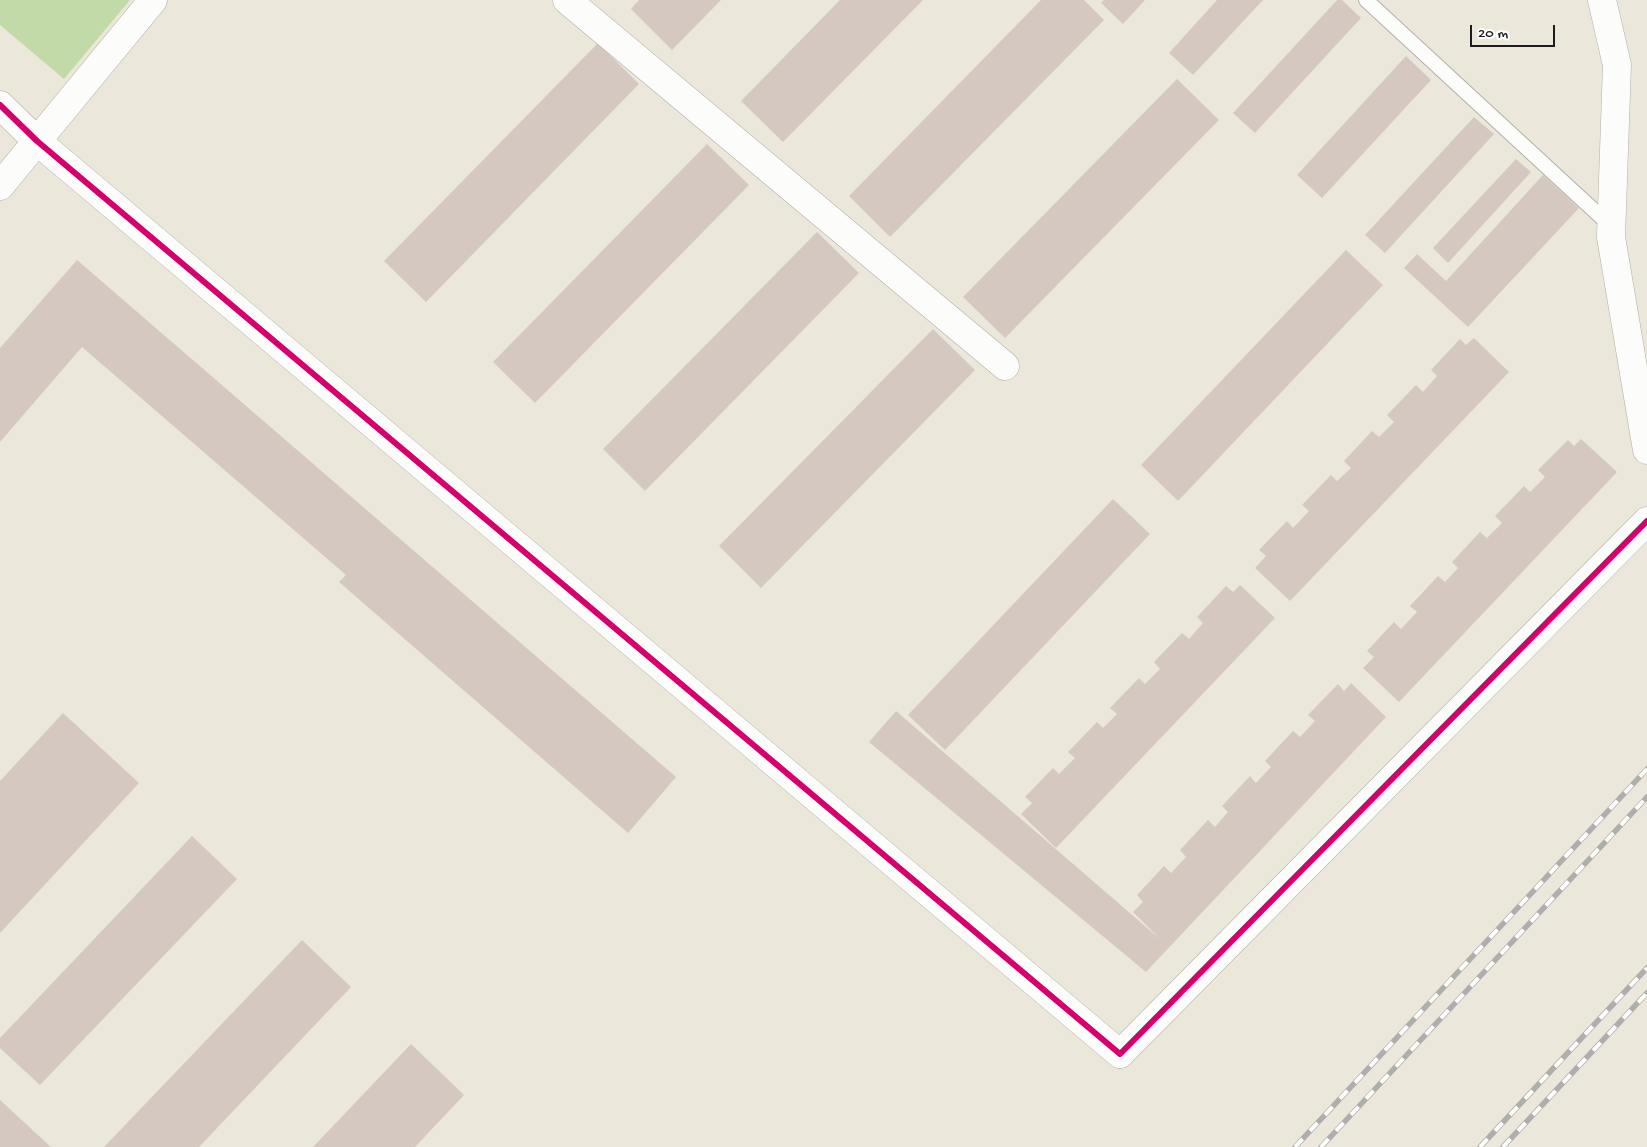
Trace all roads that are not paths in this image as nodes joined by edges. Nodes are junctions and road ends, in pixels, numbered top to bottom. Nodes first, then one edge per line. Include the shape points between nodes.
1 (153, 0) edge
2 (567, 0) edge
3 (1366, 0) edge
4 (1602, 0) edge
5 (0, 105) edge
6 (37, 141) junction
7 (0, 186) edge
8 (1612, 227) junction
9 (1006, 366) dead end
10 (1647, 450) edge
11 (1647, 522) edge

1 - 6 street
2 - 9 street
3 - 8 lane
4 - 8 street via 1617,65
5 - 6 street
6 - 7 street
6 - 11 street via 1120,1054
8 - 10 street via 1611,237

